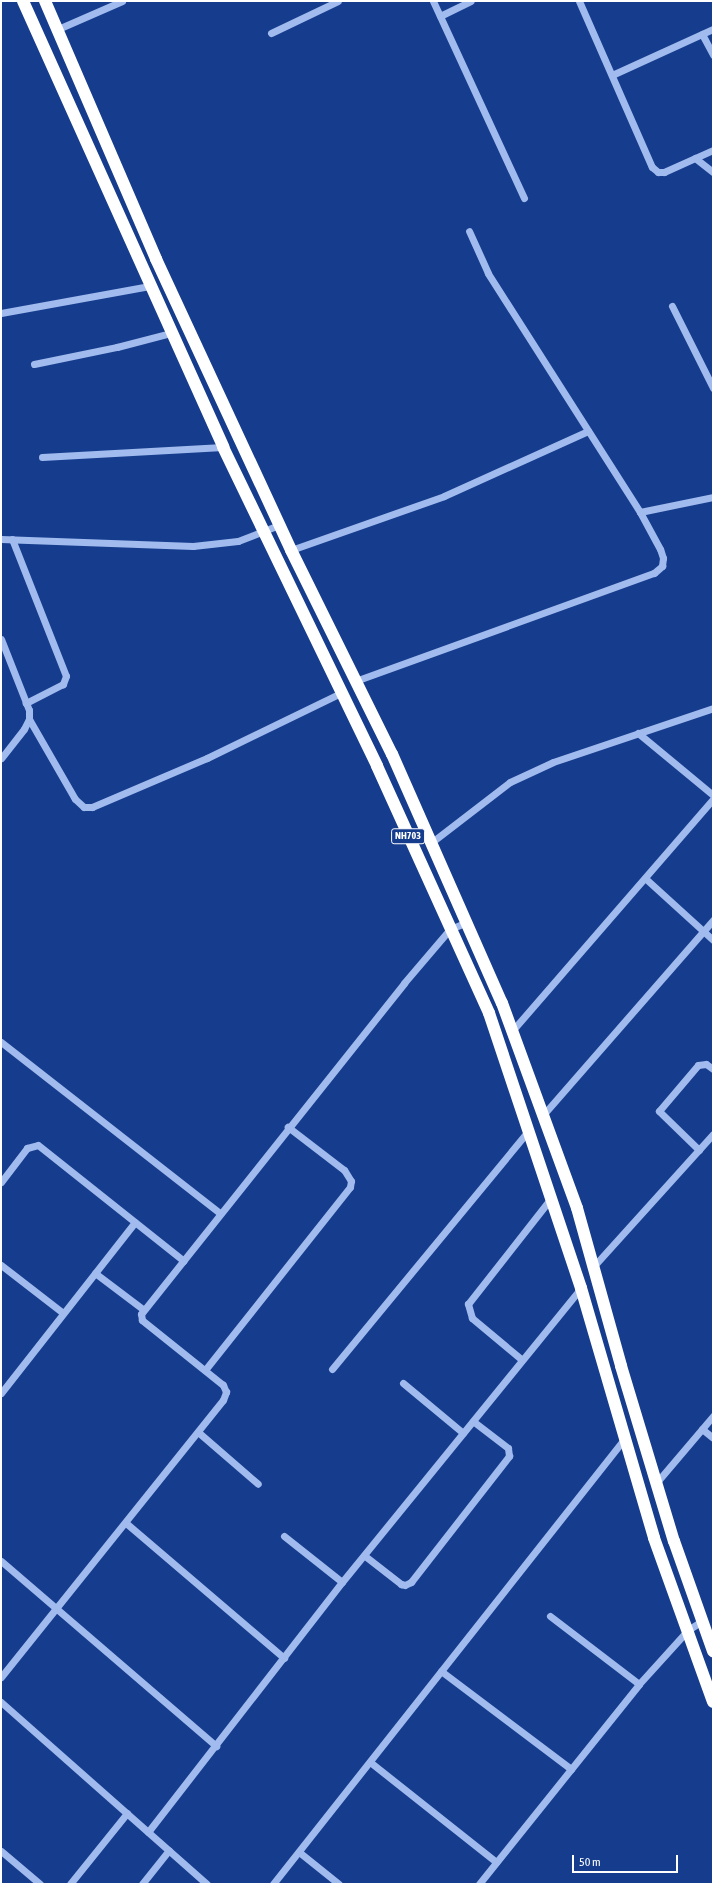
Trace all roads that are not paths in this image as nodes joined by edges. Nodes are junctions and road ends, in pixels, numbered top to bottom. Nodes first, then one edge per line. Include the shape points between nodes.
1 (23, 1) edge
2 (45, 1) edge
3 (122, 1) edge
4 (338, 1) edge
5 (432, 1) edge
6 (471, 1) edge
7 (579, 1) edge
8 (440, 16) junction
9 (713, 29) edge
10 (58, 30) junction
11 (271, 34) dead end
12 (702, 34) junction
13 (713, 55) edge
14 (612, 75) junction
15 (713, 150) edge
16 (695, 158) junction
17 (713, 172) edge
18 (524, 198) dead end
19 (469, 231) dead end
20 (150, 286) junction
21 (672, 306) dead end
22 (1, 313) edge
23 (171, 333) junction
24 (34, 364) dead end
25 (713, 388) edge
26 (588, 431) junction
27 (222, 447) junction
28 (42, 457) dead end
29 (713, 497) edge
30 (640, 512) junction
31 (280, 525) junction
32 (263, 532) junction
33 (1, 539) edge
34 (12, 539) junction
35 (291, 550) junction
36 (1, 639) edge
37 (358, 680) junction
38 (341, 693) junction
39 (26, 703) junction
40 (713, 708) edge
41 (29, 720) junction
42 (638, 733) junction
43 (1, 758) edge
44 (713, 795) edge
45 (713, 799) edge
46 (432, 842) junction
47 (646, 879) junction
48 (713, 920) edge
49 (467, 922) junction
50 (450, 929) junction
51 (704, 932) junction
52 (713, 940) edge
53 (512, 1031) junction
54 (1, 1042) edge
55 (713, 1069) edge
56 (543, 1115) junction
57 (288, 1127) junction
58 (529, 1129) junction
59 (713, 1134) edge
60 (699, 1150) junction
61 (1, 1182) edge
62 (552, 1198) junction
63 (220, 1214) junction
64 (135, 1222) junction
65 (184, 1261) junction
66 (1, 1265) edge
67 (593, 1267) junction
68 (95, 1273) junction
69 (581, 1288) junction
70 (144, 1310) junction
71 (63, 1313) junction
72 (521, 1359) junction
73 (332, 1369) dead end
74 (205, 1370) junction
75 (404, 1383) dead end
76 (1, 1393) edge
77 (713, 1416) edge
78 (473, 1421) junction
79 (702, 1429) junction
80 (198, 1432) junction
81 (462, 1433) junction
82 (625, 1438) junction
83 (713, 1438) edge
84 (657, 1482) junction
85 (258, 1484) dead end
86 (126, 1523) junction
87 (284, 1536) dead end
88 (365, 1556) junction
89 (1, 1561) edge
90 (342, 1582) junction
91 (56, 1609) junction
92 (550, 1616) dead end
93 (702, 1621) junction
94 (688, 1630) junction
95 (713, 1651) edge
96 (284, 1658) junction
97 (442, 1671) junction
98 (1, 1677) edge
99 (639, 1684) junction
100 (1, 1702) edge
101 (713, 1702) edge
102 (216, 1746) junction
103 (370, 1762) junction
104 (571, 1769) junction
105 (127, 1813) junction
106 (148, 1832) junction
107 (169, 1850) junction
108 (1, 1851) edge
109 (299, 1852) junction
110 (496, 1862) junction
111 (40, 1884) edge
112 (70, 1884) edge
113 (142, 1884) edge
114 (207, 1884) edge
115 (273, 1884) edge
116 (339, 1884) edge
117 (479, 1884) edge

1 - 20 highway, NH703
2 - 10 highway, NH703
3 - 10 street
4 - 11 street
5 - 8 street
6 - 8 street
7 - 14 street
8 - 18 street
9 - 12 street
10 - 31 highway, NH703 via 156,259
12 - 13 street
12 - 14 street
14 - 16 street via 652,167 658,172 664,172
15 - 16 street
16 - 17 street
19 - 26 street via 488,273
20 - 22 street
20 - 23 highway, NH703
21 - 25 street
23 - 24 street
23 - 27 highway, NH703
26 - 30 street
26 - 35 street via 444,496
27 - 28 street
27 - 32 highway, NH703
29 - 30 street
30 - 37 street via 663,558 662,566 654,573
31 - 32 street
31 - 35 highway, NH703
32 - 34 street via 226,544 193,546
32 - 38 highway, NH703
33 - 34 street
34 - 39 street via 66,676 63,684
35 - 37 highway, NH703
36 - 39 street
37 - 46 highway, NH703
38 - 41 street via 207,758 92,807 84,807 75,799
38 - 50 highway, NH703
39 - 41 street
40 - 42 street
41 - 43 street
42 - 44 street
42 - 46 street via 553,762 510,782
45 - 47 street
46 - 49 highway, NH703
47 - 51 street
47 - 53 street
48 - 51 street
49 - 50 street
49 - 53 highway, NH703
50 - 57 street
50 - 58 highway, NH703 via 489,1013
51 - 52 street
51 - 56 street
53 - 56 highway, NH703
54 - 63 street
55 - 60 street via 706,1064 698,1065 659,1111
56 - 67 highway, NH703 via 577,1208
57 - 63 street
57 - 74 street via 344,1170 352,1181 350,1187
58 - 62 highway, NH703
58 - 73 street
59 - 60 street
60 - 67 street
61 - 64 street via 27,1148 38,1145
62 - 69 highway, NH703
62 - 72 street via 468,1304 472,1318
63 - 65 street
64 - 65 street
64 - 68 street
65 - 70 street
66 - 71 street
67 - 84 highway, NH703
68 - 70 street
68 - 71 street
69 - 72 street
69 - 82 highway, NH703
70 - 74 street via 141,1314 142,1320
71 - 76 street
72 - 78 street
74 - 80 street via 223,1385 226,1392 223,1400
75 - 81 street
77 - 79 street
78 - 81 street
78 - 88 street via 508,1448 509,1456 411,1582 400,1584
79 - 83 street
79 - 84 street
80 - 85 street
80 - 86 street
81 - 88 street
82 - 94 highway, NH703 via 654,1538
82 - 97 street
84 - 93 highway, NH703
86 - 91 street
86 - 96 street
87 - 90 street
88 - 90 street
89 - 91 street
90 - 96 street
91 - 98 street
91 - 102 street
92 - 99 street
93 - 94 street
93 - 95 highway, NH703
94 - 99 street
94 - 101 highway, NH703
96 - 102 street
97 - 103 street
97 - 104 street
99 - 104 street
100 - 105 street
102 - 106 street
103 - 109 street
103 - 110 street
104 - 110 street
105 - 106 street
105 - 112 street
106 - 107 street
107 - 113 street
107 - 114 street
108 - 111 street
109 - 115 street
109 - 116 street
110 - 117 street

